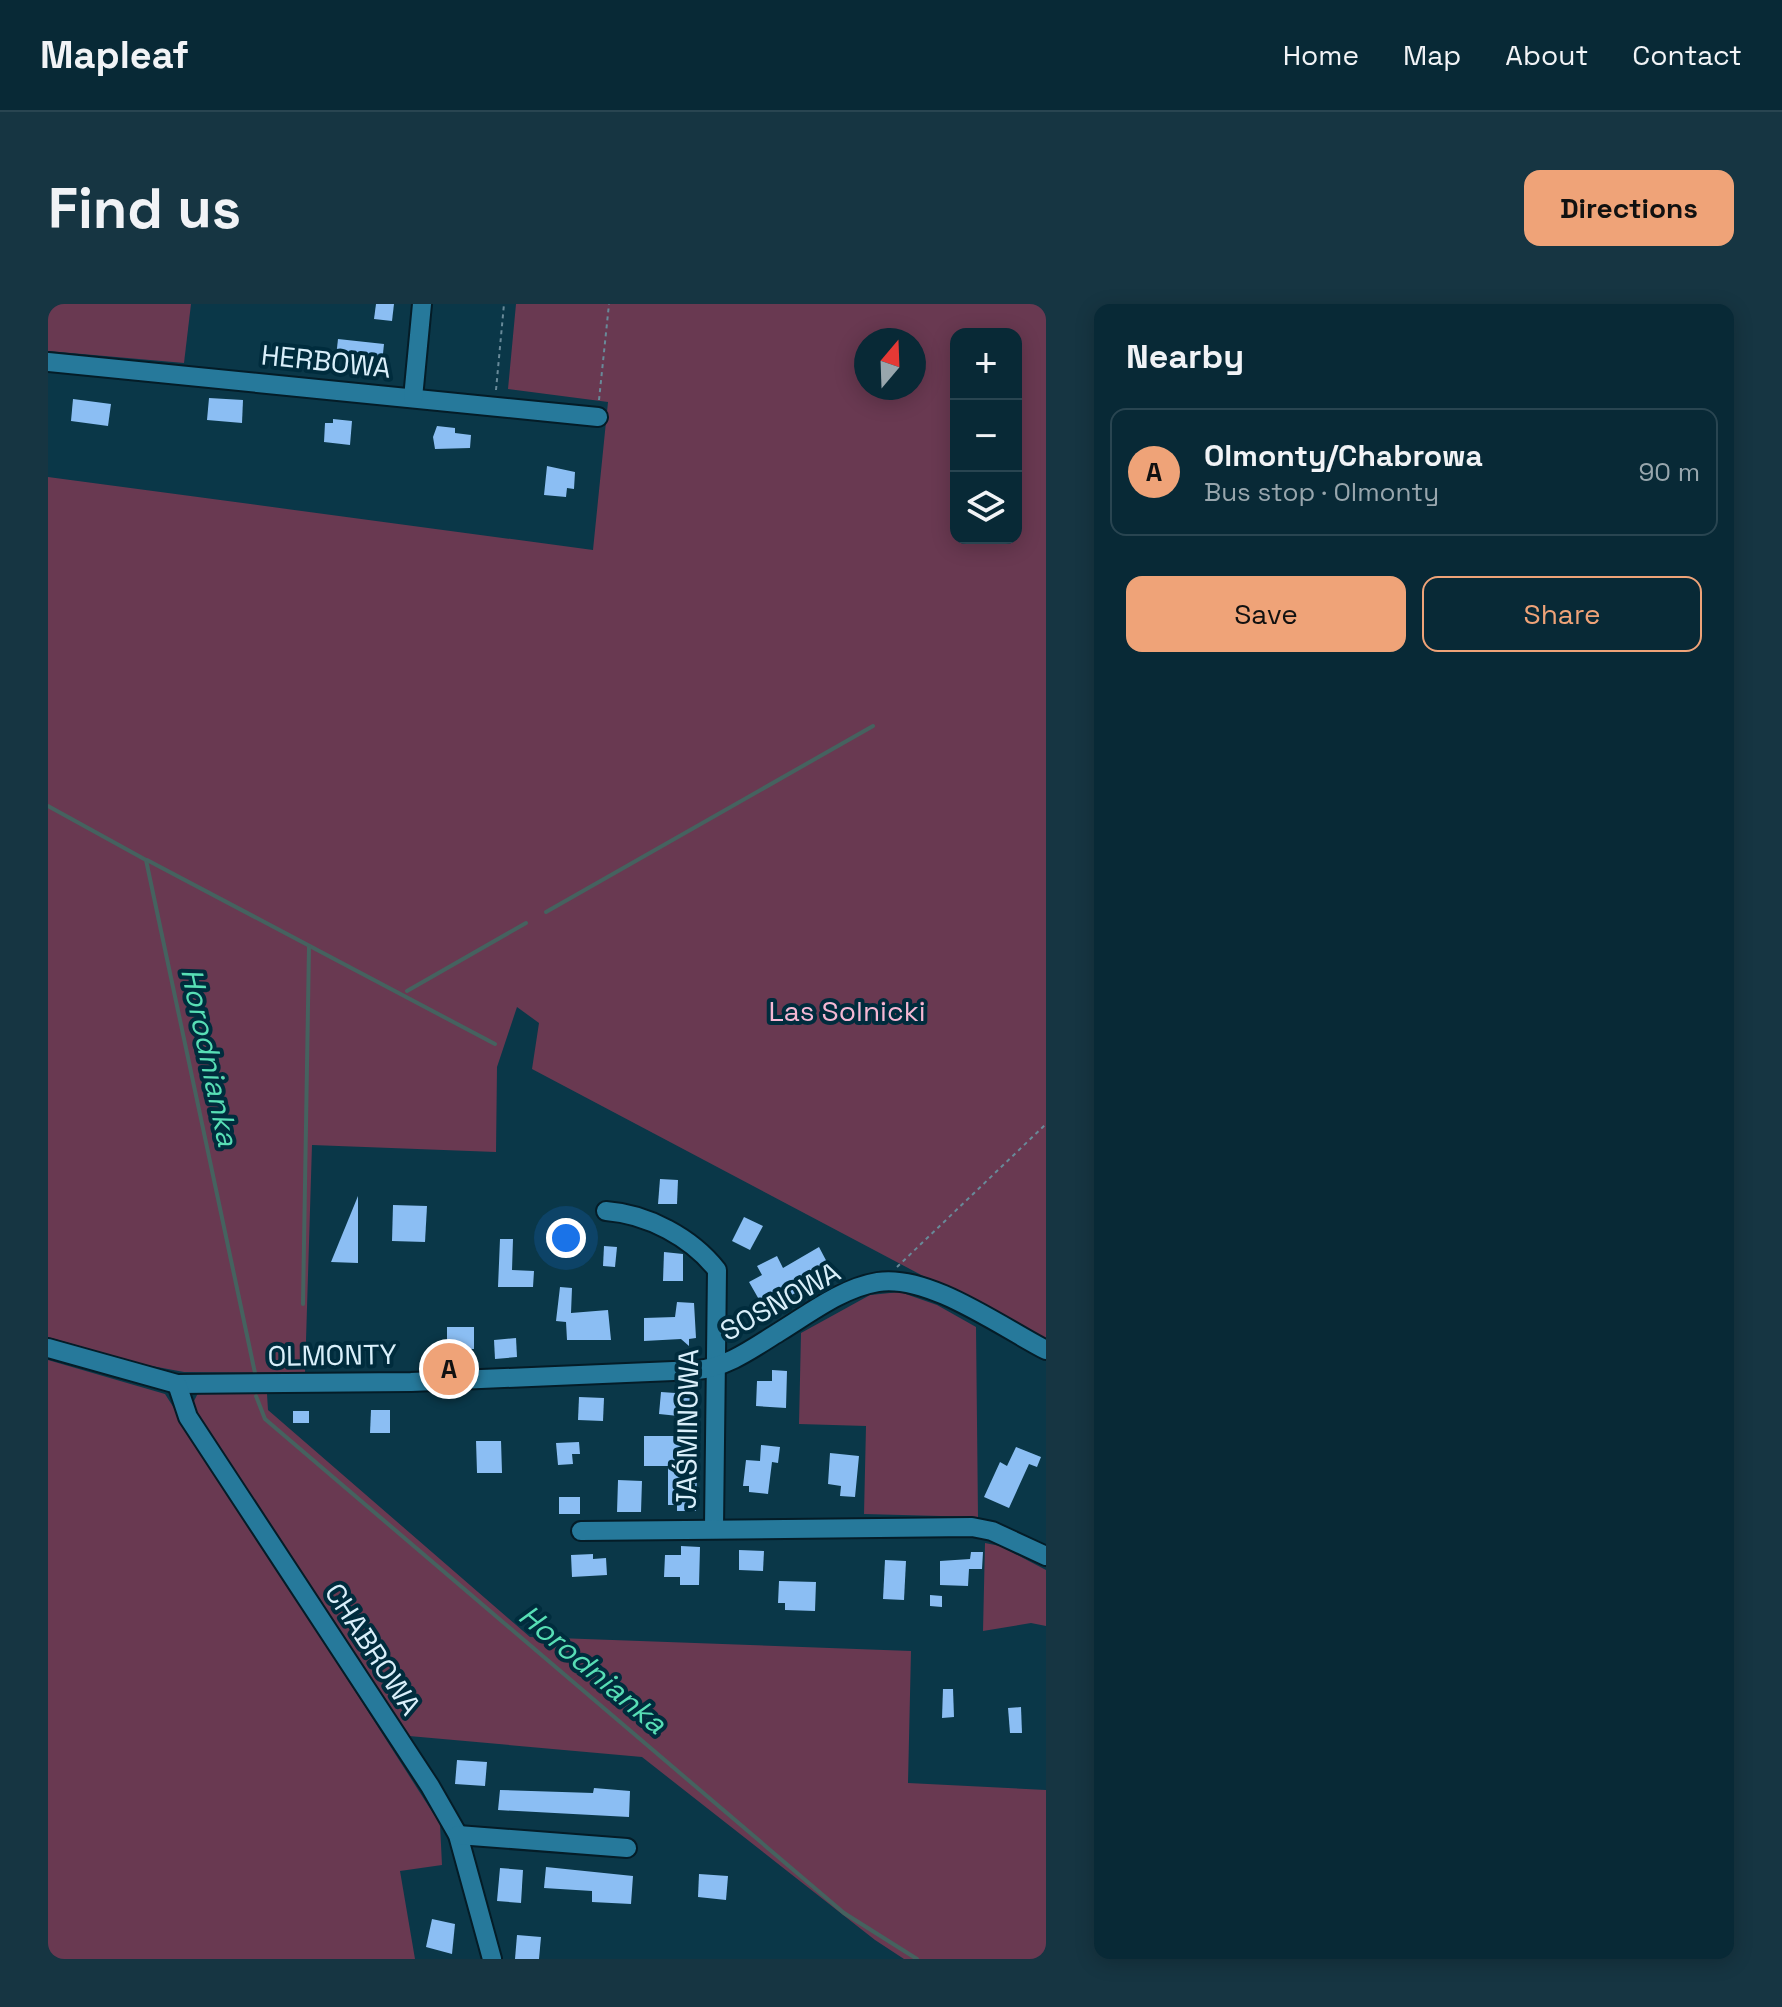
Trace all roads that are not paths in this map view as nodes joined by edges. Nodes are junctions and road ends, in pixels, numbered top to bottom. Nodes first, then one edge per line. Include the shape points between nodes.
1 (422, 304) edge
2 (48, 362) edge
3 (413, 398) junction
4 (598, 417) road end
5 (606, 1211) dead end
6 (48, 1348) edge
7 (1046, 1350) edge
8 (717, 1368) junction
9 (177, 1384) junction
10 (714, 1527) junction
11 (581, 1531) dead end
12 (1046, 1556) edge
13 (458, 1835) junction
14 (627, 1848) dead end
15 (492, 1959) edge

1 - 3 street
2 - 3 street, HERBOWA
3 - 4 street, HERBOWA
5 - 8 street, JAŚMINOWA via 638,1217 684,1239 717,1270
6 - 9 street, OLMONTY
7 - 8 street, SOSNOWA via 932,1290 896,1281 859,1287 835,1298
8 - 9 street, OLMONTY via 411,1382
8 - 10 street, JAŚMINOWA
9 - 13 street, CHABROWA via 188,1417
10 - 11 street, JAŚMINOWA
10 - 12 street, JAŚMINOWA via 972,1527
13 - 14 street
13 - 15 street, CHABROWA

